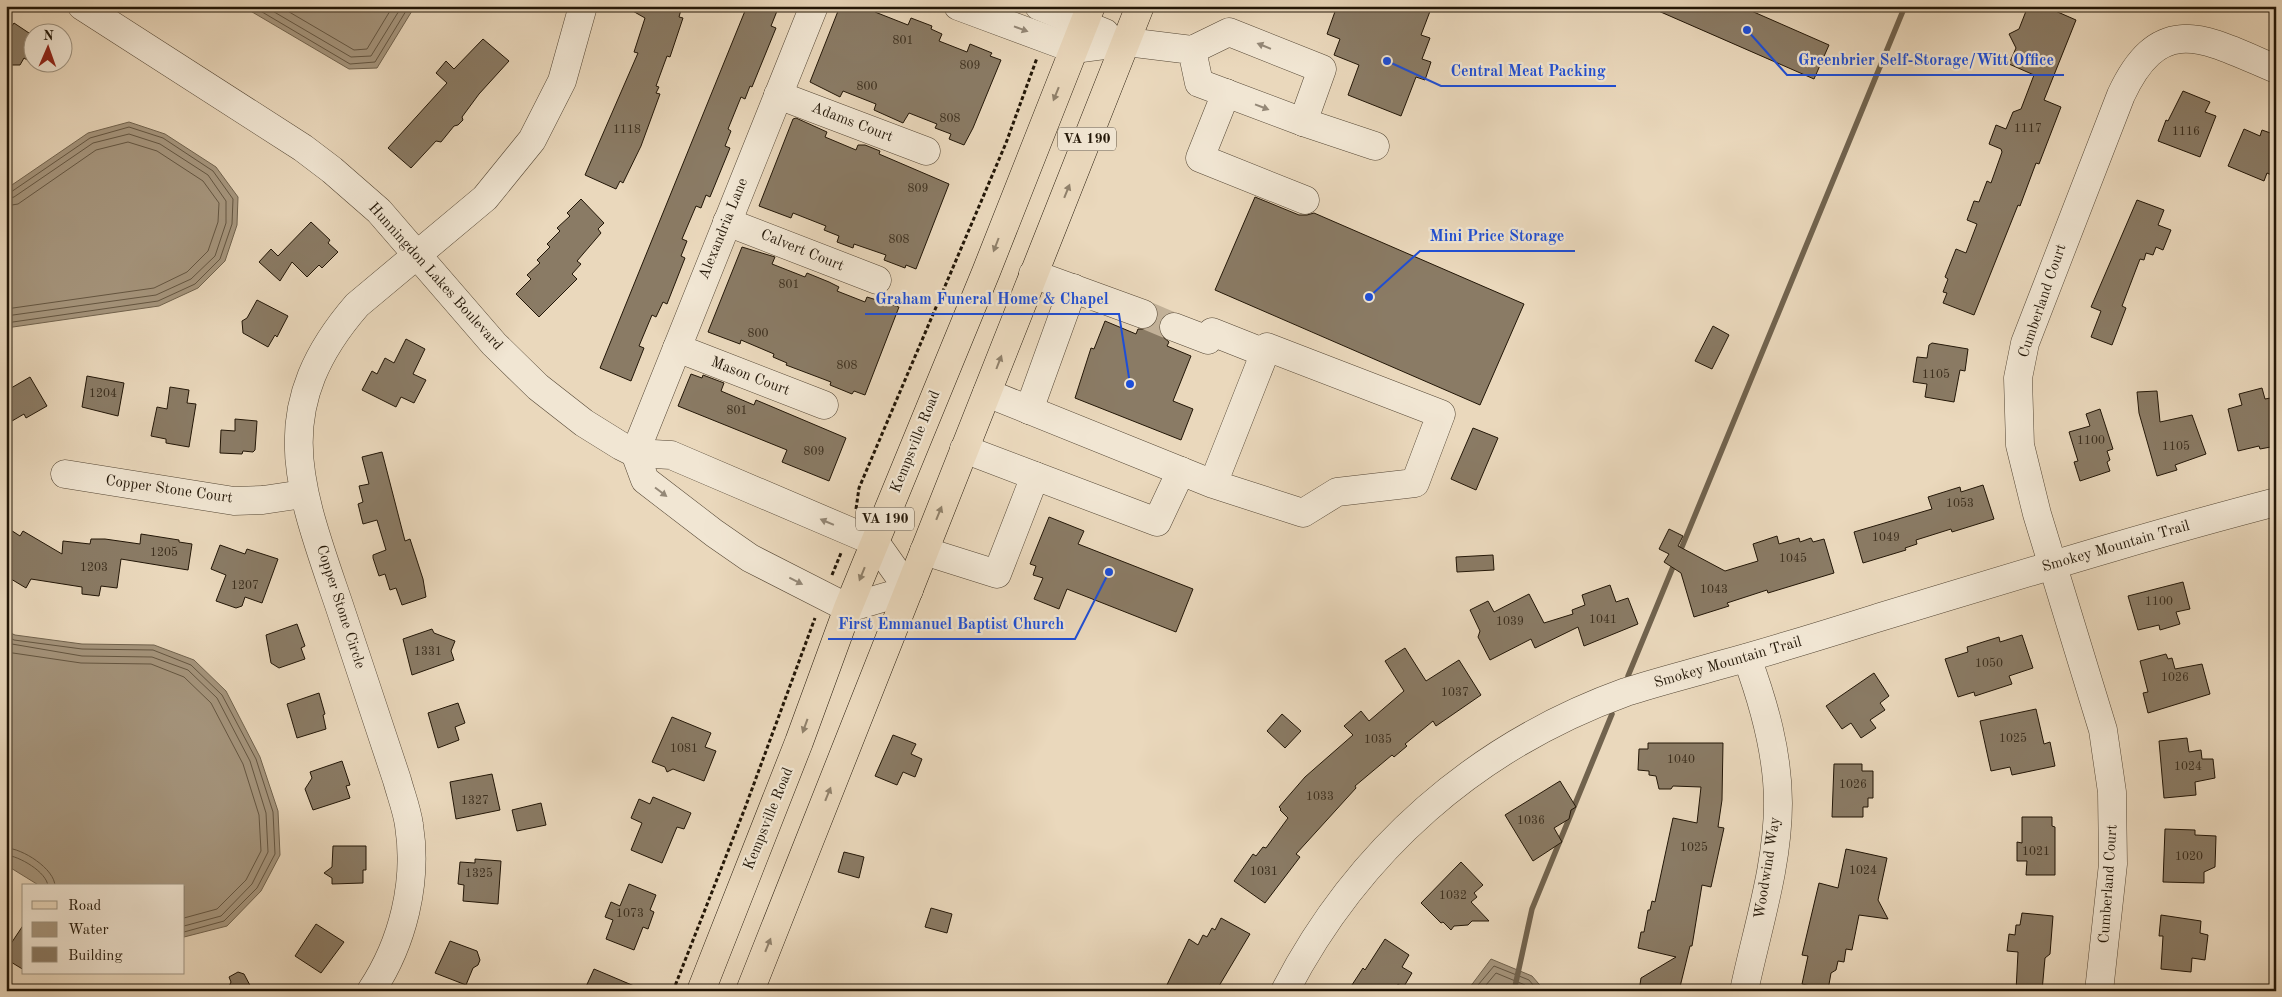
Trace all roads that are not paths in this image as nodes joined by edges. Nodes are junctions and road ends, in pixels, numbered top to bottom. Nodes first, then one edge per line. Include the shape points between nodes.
1 (82, 6) edge
2 (583, 6) edge
3 (814, 6) edge
4 (1039, 6) edge
5 (1140, 6) edge
6 (967, 8) edge
7 (1088, 15) edge
8 (1127, 42) junction
9 (1074, 49) junction
10 (1192, 50) junction
11 (2276, 69) edge
12 (1226, 93) junction
13 (778, 95) junction
14 (1303, 122) junction
15 (1375, 146) dead end
16 (926, 150) dead end
17 (1305, 200) dead end
18 (728, 222) junction
19 (417, 254) junction
20 (1034, 274) junction
21 (877, 280) dead end
22 (1073, 288) junction
23 (1144, 314) tunnel mouth
24 (1174, 326) tunnel mouth
25 (677, 348) junction
26 (1265, 353) junction
27 (987, 393) junction
28 (824, 405) dead end
29 (1029, 410) junction
30 (964, 449) junction
31 (635, 453) junction
32 (1181, 471) junction
33 (65, 474) dead end
34 (1035, 476) junction
35 (1213, 484) junction
36 (303, 494) junction
37 (2276, 502) edge
38 (875, 542) junction
39 (924, 551) junction
40 (2053, 565) junction
41 (909, 590) junction
42 (848, 608) junction
43 (1747, 658) junction
44 (371, 991) edge
45 (701, 991) edge
46 (750, 991) edge
47 (1286, 991) edge
48 (1744, 991) edge
49 (2099, 991) edge

1 - 19 street, Hunningdon Lakes Boulevard via 303,148 379,211
2 - 19 street, Copper Stone Circle via 562,81 532,140 485,198
3 - 13 street, Alexandria Lane
4 - 7 street
5 - 8 main road, VA 190
6 -> 9 street
7 - 8 street
7 - 9 main road, Kempsville Road / VA 190
8 - 9 street
8 - 10 street
20 -> 8 main road, VA 190
9 -> 38 main road, Kempsville Road / VA 190
10 - 12 street via 1199,84
14 -> 10 street via 1322,69 1229,32
11 - 40 street, Cumberland Court via 2199,38 2171,41 2154,49 2139,62 2121,95 2025,343 2018,378 2020,445
12 -> 14 street
12 - 17 street via 1200,158
13 - 16 street, Adams Court
13 - 18 street, Alexandria Lane
14 - 15 street
18 - 21 street, Calvert Court
18 - 25 street, Alexandria Lane
19 - 31 street, Hunningdon Lakes Boulevard via 494,344 538,388 584,423
19 - 36 street, Copper Stone Circle via 357,305 338,326 313,370 300,418 298,443
20 - 22 street
27 -> 20 main road, VA 190
22 - 23 street
22 - 29 street
24 - 26 street via 1208,340 1212,332
25 - 28 street, Mason Court
25 - 31 street, Alexandria Lane
26 - 35 street
26 - 35 street via 1267,347 1441,414 1415,483 1338,492 1303,513
27 - 29 street
27 - 30 main road, VA 190
29 - 32 street
30 - 34 street
39 -> 30 main road, VA 190
38 -> 31 street, Hunningdon Lakes Boulevard via 671,455
31 -> 42 street via 645,480 714,533 750,558
32 - 34 street via 1157,522
32 - 35 street
33 - 36 street, Copper Stone Court via 234,501
34 - 39 street via 997,574
36 - 44 street, Copper Stone Circle via 398,780 409,825 412,858 408,901 397,943
37 - 40 street, Smokey Mountain Trail
38 - 41 street
38 -> 42 main road, Kempsville Road / VA 190
39 - 41 main road, VA 190
40 - 43 street, Smokey Mountain Trail
40 - 49 street, Cumberland Court via 2103,730 2112,792 2113,864
41 - 42 street
46 -> 41 main road, VA 190
42 -> 45 main road, Kempsville Road / VA 190 via 800,742
43 - 47 street, Smokey Mountain Trail via 1626,692 1540,730 1478,767 1398,834 1356,880 1326,920
43 - 48 street, Woodwind Way via 1772,738 1778,802 1773,853

